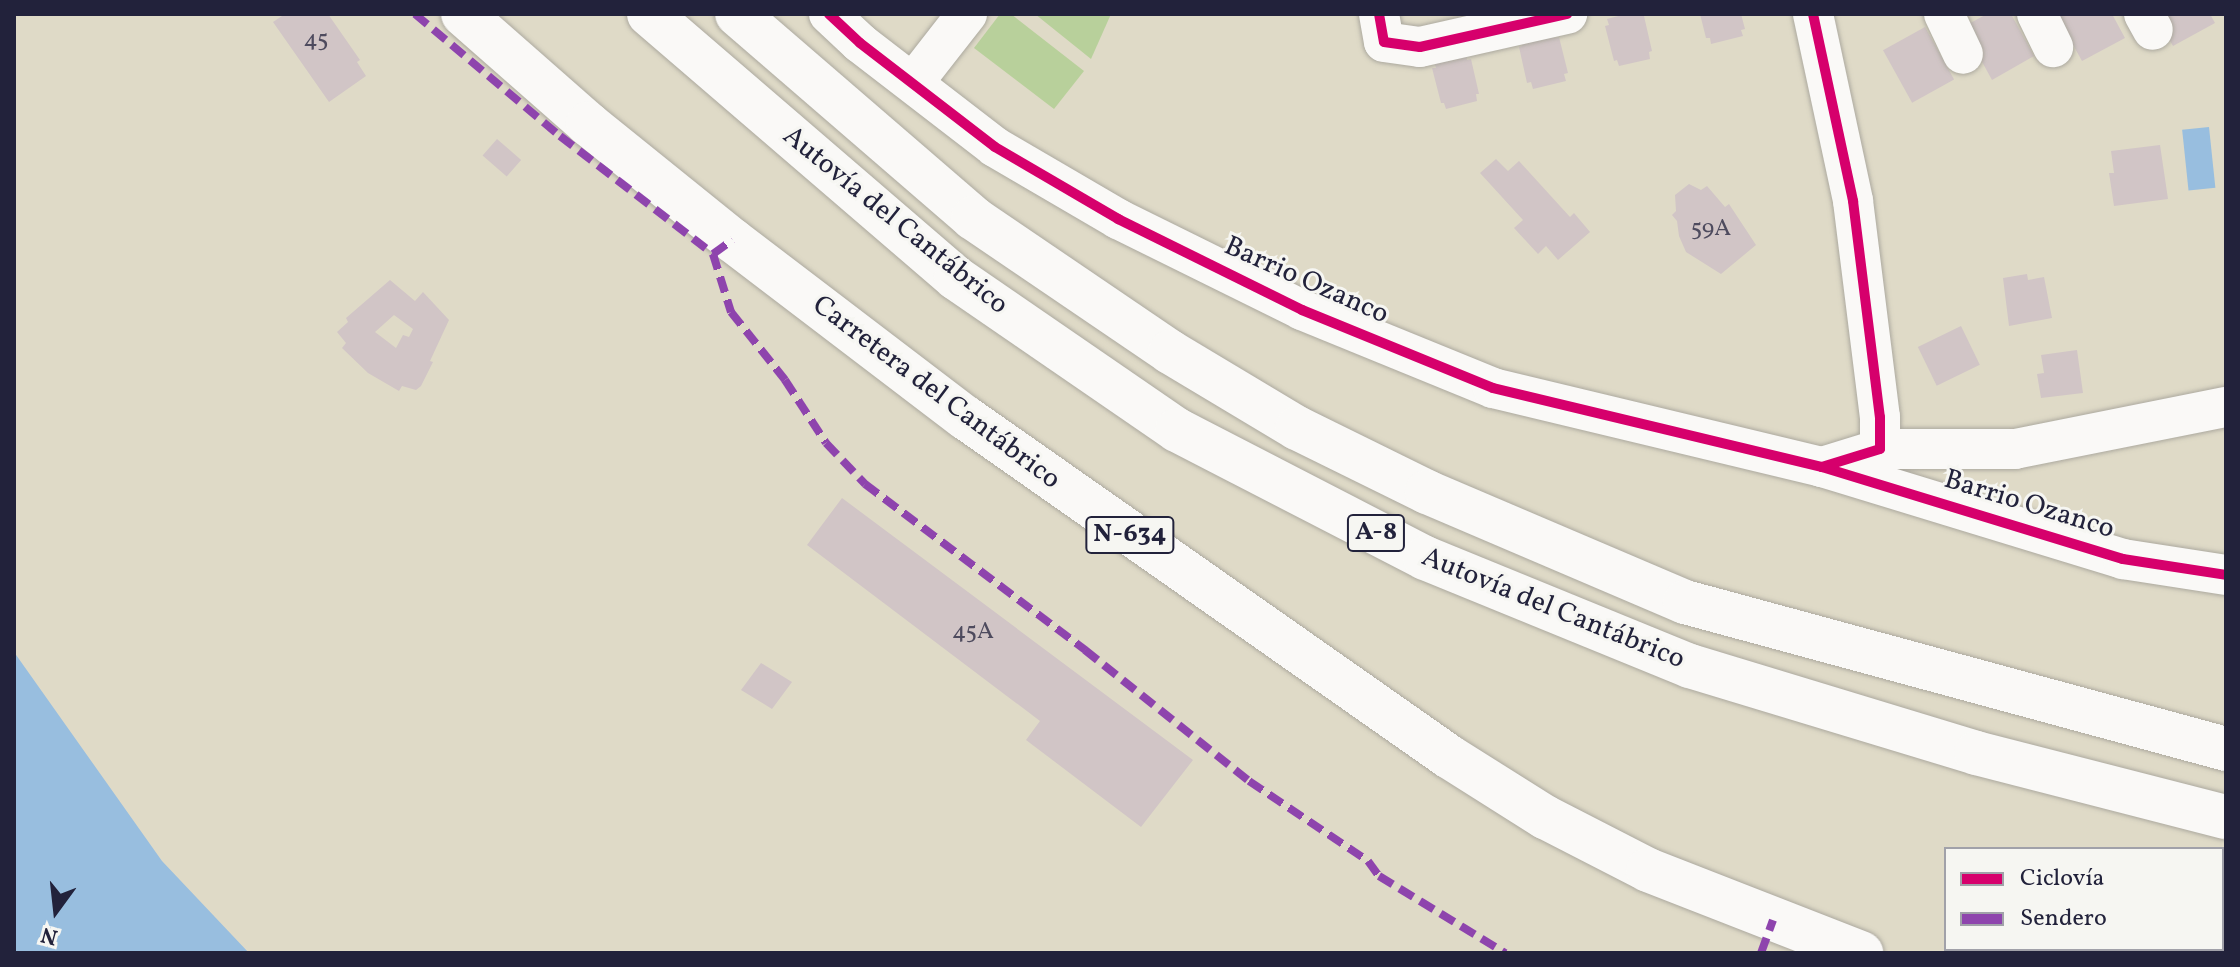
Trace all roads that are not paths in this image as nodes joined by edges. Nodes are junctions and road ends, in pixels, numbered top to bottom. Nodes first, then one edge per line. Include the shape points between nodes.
1 (463, 14) edge
2 (649, 14) edge
3 (737, 14) edge
4 (829, 14) edge
5 (967, 14) edge
6 (1379, 14) edge
7 (1567, 14) edge
8 (1813, 14) edge
9 (1944, 14) edge
10 (1470, 25) edge
11 (1963, 54) dead end
12 (913, 83) junction
13 (2226, 407) edge
14 (1880, 449) junction
15 (1822, 467) junction
16 (2226, 575) edge
17 (2226, 748) edge
18 (2226, 817) edge
19 (1861, 953) edge

1 - 19 highway, Carretera del Cantábrico / N-634 via 732,240 966,418 1448,756 1545,817 1648,870
2 - 18 highway, Autovía del Cantábrico / A-8 via 956,278 1177,430 1425,558 1690,666 1976,753
3 - 17 highway, Autovía del Cantábrico / A-8 via 973,218 1170,352 1297,428 1427,492 1685,602
4 - 12 street, Barrio Ozanco
5 - 12 street
6 - 10 street via 1384,42 1420,47
7 - 10 street
8 - 14 street via 1853,201
9 - 11 street
12 - 15 street, Barrio Ozanco via 995,147 1118,219 1302,310 1493,388
13 - 14 street, Barrio Ozanco via 2015,449
14 - 15 street, Barrio Ozanco
15 - 16 street, Barrio Ozanco via 2123,559

